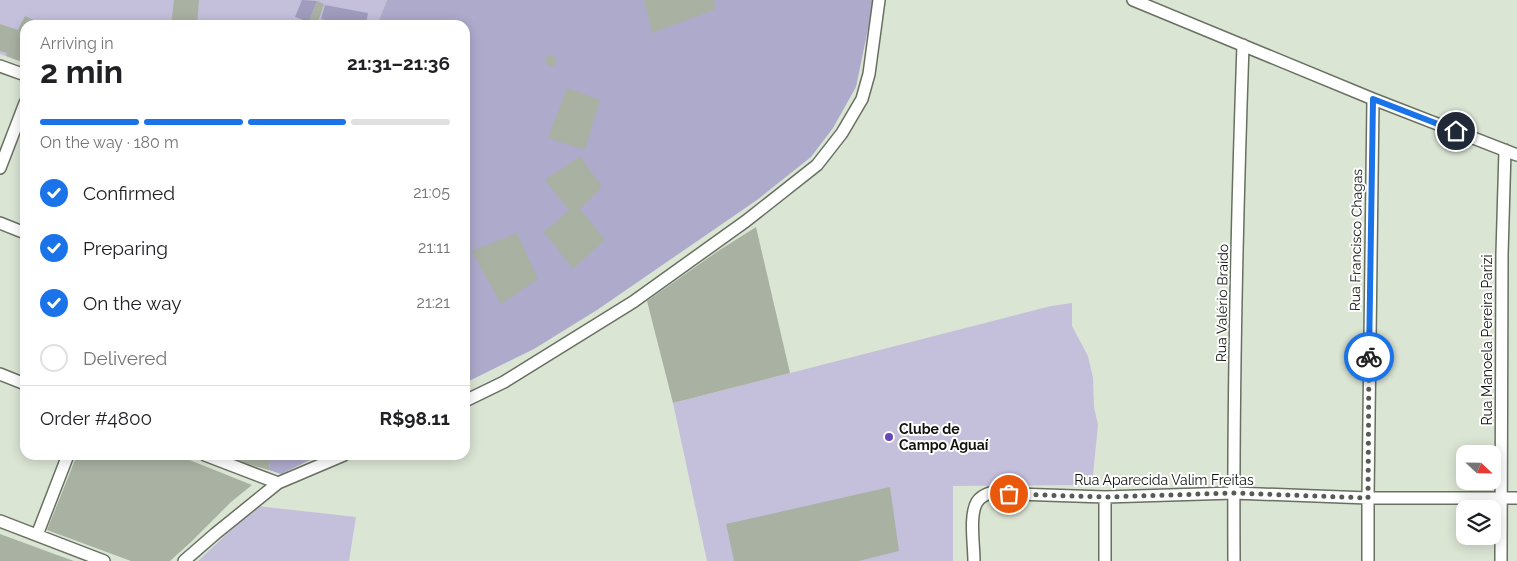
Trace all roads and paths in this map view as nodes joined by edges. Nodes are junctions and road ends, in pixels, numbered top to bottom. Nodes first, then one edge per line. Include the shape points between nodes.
1 (879, 0) edge
2 (1133, 0) edge
3 (1243, 45) junction
4 (0, 66) edge
5 (20, 73) edge
6 (1373, 99) junction
7 (20, 116) edge
8 (1506, 150) junction
9 (1517, 154) edge
10 (0, 168) edge
11 (0, 223) edge
12 (20, 231) edge
13 (0, 374) edge
14 (20, 382) edge
15 (470, 399) edge
16 (66, 460) edge
17 (218, 460) edge
18 (333, 460) edge
19 (278, 484) junction
20 (1234, 493) junction
21 (1105, 497) junction
22 (1368, 498) junction
23 (1502, 498) junction
24 (1517, 498) edge
25 (0, 521) edge
26 (37, 535) junction
27 (104, 561) edge
28 (184, 561) edge
29 (974, 561) edge
30 (1106, 561) edge
31 (1234, 561) edge
32 (1368, 561) edge
33 (1501, 561) edge

1 - 15 street via 869,74 862,99 842,133 817,165 634,302 504,382
2 - 3 street
3 - 6 street
3 - 20 street, Rua Valério Braido
4 - 5 street
6 - 8 street
6 - 22 street, Rua Francisco Chagas
7 - 10 street
8 - 9 street
8 - 23 street, Rua Manoela Pereira Parizi via 1502,254
11 - 12 street
13 - 14 street
16 - 26 street
17 - 19 street
18 - 19 street
19 - 28 street
20 - 21 street, Rua Aparecida Valim Freitas
20 - 22 street, Rua Aparecida Valim Freitas
20 - 31 street, Rua Valério Braido
21 - 29 street, Rua Aparecida Valim Freitas via 990,493 982,496 973,513
21 - 30 street
22 - 23 street, Rua Aparecida Valim Freitas
22 - 32 street, Rua Francisco Chagas
23 - 24 street, Rua Aparecida Valim Freitas
23 - 33 street, Rua Manoela Pereira Parizi
25 - 26 street
26 - 27 street

